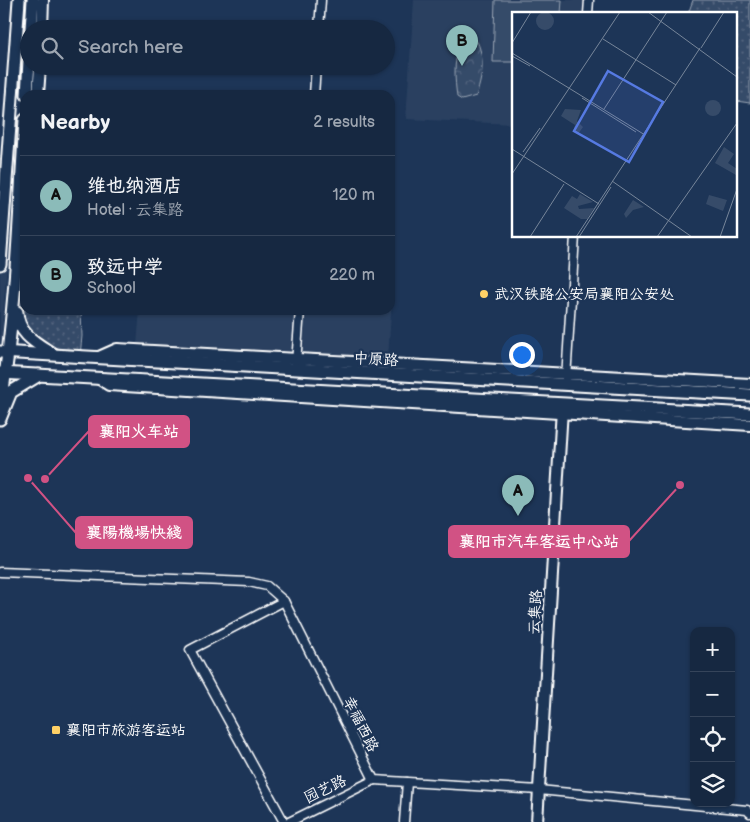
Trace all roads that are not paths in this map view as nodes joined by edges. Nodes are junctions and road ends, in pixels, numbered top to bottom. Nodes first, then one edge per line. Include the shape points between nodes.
1 (19, 0) edge
2 (33, 0) edge
3 (43, 0) edge
4 (321, 0) edge
5 (32, 20) edge
6 (42, 20) edge
7 (320, 20) edge
8 (28, 75) edge
9 (39, 75) edge
10 (315, 75) edge
11 (27, 90) edge
12 (38, 90) edge
13 (314, 90) edge
14 (20, 200) edge
15 (20, 213) edge
16 (19, 216) junction
17 (575, 238) edge
18 (0, 264) edge
19 (15, 283) junction
20 (300, 315) edge
21 (4, 352) edge
22 (54, 355) junction
23 (296, 365) junction
24 (3, 373) edge
25 (567, 373) junction
26 (39, 374) junction
27 (750, 384) edge
28 (566, 385) junction
29 (750, 395) edge
30 (562, 409) junction
31 (0, 410) edge
32 (750, 414) edge
33 (0, 419) edge
34 (750, 425) edge
35 (0, 572) edge
36 (284, 602) junction
37 (374, 780) junction
38 (407, 782) junction
39 (539, 790) junction
40 (750, 813) edge
41 (284, 822) edge
42 (289, 822) edge
43 (404, 822) edge
44 (537, 822) edge

1 - 18 main road
2 - 5 main road
3 - 6 street
4 - 7 street
8 - 11 main road
9 - 12 street
10 - 13 street
14 - 16 main road
15 - 16 street
16 - 19 main road
17 - 25 street
19 - 21 main road
19 - 22 main road via 17,323 30,340
20 - 23 street
21 - 22 main road, 中原路
21 - 24 main road
22 - 23 main road, 中原路
23 - 25 street
23 - 28 main road, 中原路
24 - 26 main road
24 - 31 main road
25 - 27 street
25 - 28 street
26 - 30 main road
26 - 33 main road via 11,392
28 - 29 main road, 中原路
30 - 32 main road
30 - 34 street
30 - 39 street, 云集路
35 - 36 street, 幸福西路 via 249,582 267,586
36 - 37 street, 幸福西路
36 - 41 street via 190,650
37 - 38 street
37 - 42 street, 园艺路
38 - 39 street
38 - 43 street
39 - 40 street via 747,810
39 - 44 street, 云集路

